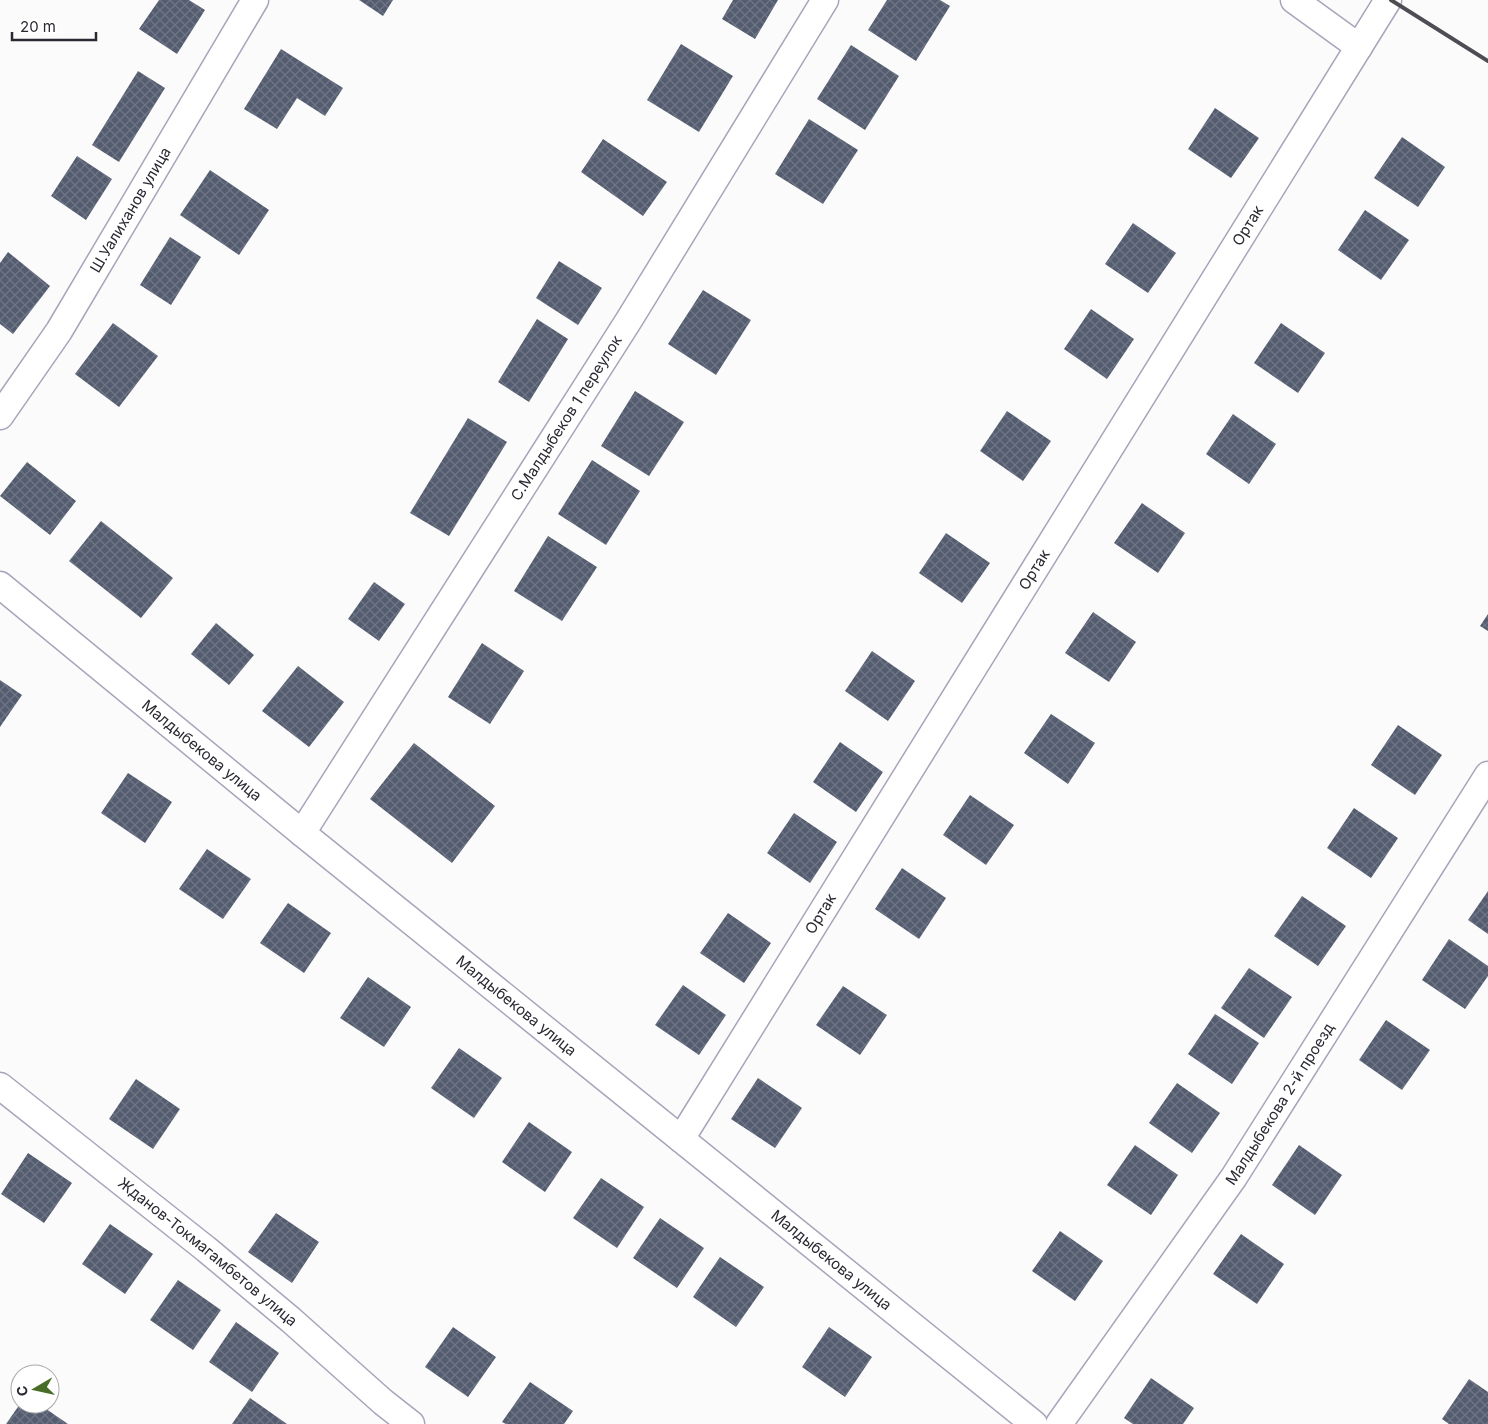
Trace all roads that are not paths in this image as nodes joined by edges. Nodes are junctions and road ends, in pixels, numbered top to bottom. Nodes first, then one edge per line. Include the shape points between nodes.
1 (255, 0) edge
2 (825, 0) edge
3 (1294, 0) edge
4 (1388, 0) edge
5 (1360, 46) junction
6 (0, 416) edge
7 (0, 585) edge
8 (1488, 775) edge
9 (302, 833) junction
10 (0, 1086) edge
11 (681, 1139) junction
12 (411, 1424) edge
13 (1034, 1424) edge
14 (1059, 1424) edge

1 - 6 street, Ш.Уалиханов улица via 59,331
2 - 9 street, С.Малдыбеков 1 переулок via 629,320
3 - 5 street
4 - 5 street, Ортак
5 - 11 street, Ортак
7 - 9 street, Малдыбекова улица
8 - 14 street, Малдыбекова 2-й проезд via 1234,1177
9 - 11 street, Малдыбекова улица
10 - 12 street, Жданов-Токмагамбетов улица via 206,1249
11 - 13 street, Малдыбекова улица

